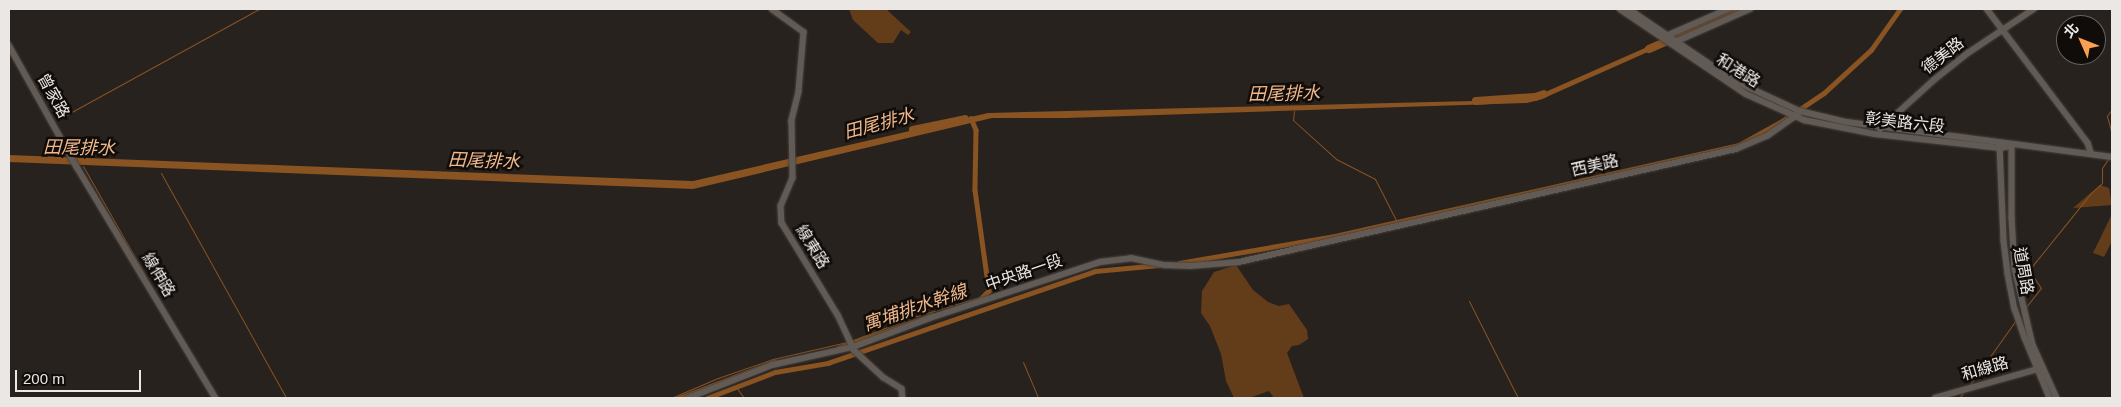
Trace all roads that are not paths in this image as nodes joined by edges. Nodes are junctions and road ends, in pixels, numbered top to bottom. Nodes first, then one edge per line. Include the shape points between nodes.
1 (772, 9) edge
2 (1620, 9) edge
3 (1629, 9) edge
4 (1728, 9) edge
5 (1750, 9) edge
6 (1986, 9) edge
7 (2034, 9) edge
8 (2002, 29) junction
9 (1669, 40) junction
10 (9, 45) edge
11 (1796, 112) junction
12 (1840, 121) junction
13 (1881, 127) junction
14 (1839, 128) junction
15 (1875, 134) junction
16 (2000, 145) junction
17 (2012, 145) junction
18 (2091, 152) junction
19 (2112, 157) edge
20 (77, 167) joint
21 (1165, 265) joint
22 (853, 346) junction
23 (2040, 368) junction
24 (216, 398) edge
25 (688, 398) edge
26 (903, 398) edge
27 (1935, 398) edge
28 (2050, 398) edge
29 (2057, 398) edge

1 - 22 street, 線東路 via 804,32 799,92 792,121 793,178 781,206 782,224
2 - 9 street, 和港路
3 - 9 street, 和港路
4 - 9 street
5 - 9 street
6 - 8 street
7 - 8 street, 德美路
8 - 13 street, 德美路 via 1934,80
8 - 18 street via 2088,143
9 - 11 street, 和港路 via 1735,81
10 - 20 street, 曾家路
11 - 12 street, 彰美路六段
11 - 14 street, 彰美路六段
11 - 21 street, 西美路 via 1767,136 1736,149 1239,262 1211,266
12 - 13 street, 彰美路六段
12 - 14 street
13 - 15 street, 德美路
13 - 16 street, 彰美路六段
14 - 15 street, 彰美路六段
15 - 16 street, 彰美路六段
16 - 17 street, 彰美路六段
16 - 23 street, 道周路 via 2008,274 2015,309
17 - 18 street, 彰美路六段
17 - 23 street, 道周路 via 2015,269
18 - 19 street, 彰美路六段
20 - 24 street, 線伸路
21 - 22 street, 中央路一段 via 1131,258 1090,264
22 - 25 street, 中央路一段 via 772,365
22 - 26 street, 線東路 via 883,377 902,389
23 - 27 street, 和線路
23 - 28 street, 道周路
23 - 29 street, 道周路

